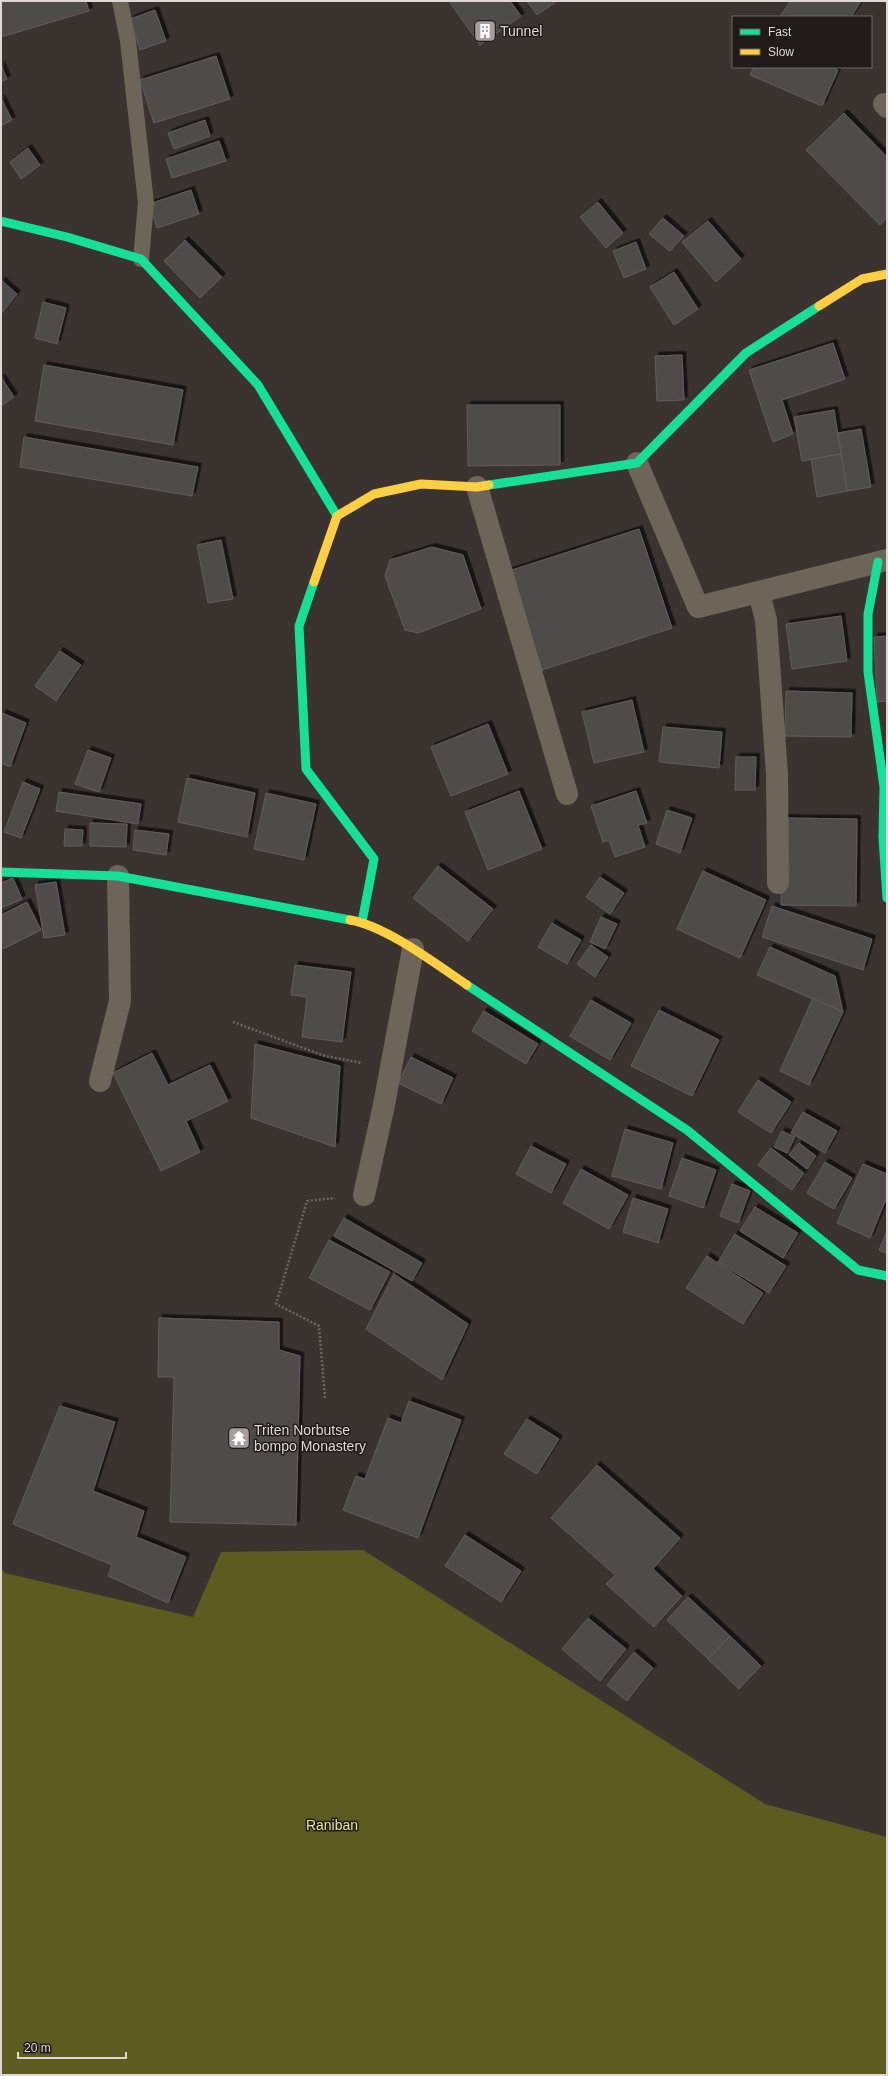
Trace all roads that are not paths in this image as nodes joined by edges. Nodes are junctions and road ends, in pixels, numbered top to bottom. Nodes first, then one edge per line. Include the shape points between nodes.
1 (120, 1) edge
2 (1, 221) edge
3 (141, 259) junction
4 (887, 274) edge
5 (637, 463) junction
6 (477, 487) junction
7 (337, 516) junction
8 (882, 561) edge
9 (759, 593) junction
10 (567, 794) dead end
11 (1, 872) edge
12 (118, 876) junction
13 (778, 883) dead end
14 (887, 898) edge
15 (362, 922) junction
16 (413, 949) junction
17 (100, 1081) dead end
18 (364, 1195) road end
19 (887, 1276) edge

1 - 3 lane via 128,41 146,203
2 - 3 street via 67,236
3 - 7 street via 258,386
4 - 5 street via 862,279 746,354
5 - 6 street
5 - 9 street via 698,607
6 - 7 street via 421,484 374,494
6 - 10 street
7 - 15 street via 299,626 306,769 374,859
8 - 9 street
8 - 14 street via 868,614 868,672 884,787 883,838
9 - 13 street via 766,628 777,774
11 - 12 street
12 - 15 street
12 - 17 street via 120,1001
15 - 16 street
16 - 18 street via 384,1105
16 - 19 street via 687,1130 858,1270

